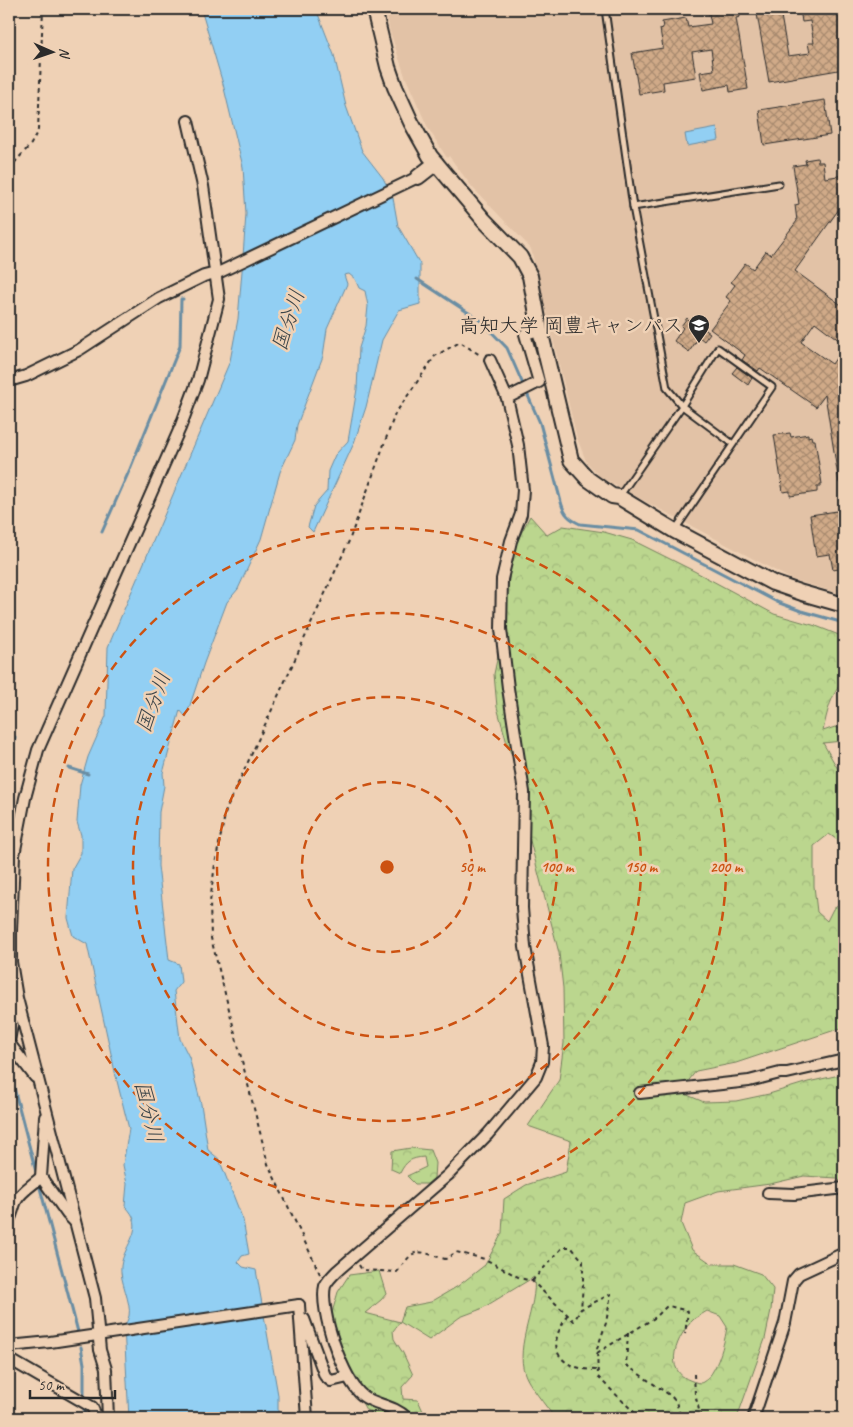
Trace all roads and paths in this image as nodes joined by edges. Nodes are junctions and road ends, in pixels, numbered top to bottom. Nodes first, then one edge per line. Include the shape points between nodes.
1 (43, 9) edge
2 (374, 9) edge
3 (605, 9) edge
4 (188, 121) dead end
5 (436, 163) junction
6 (9, 169) edge
7 (418, 177) joint
8 (780, 184) dead end
9 (633, 207) junction
10 (218, 273) junction
11 (540, 330) junction
12 (490, 360) joint
13 (9, 381) edge
14 (512, 396) junction
15 (682, 406) junction
16 (733, 444) junction
17 (619, 497) junction
18 (674, 531) junction
19 (844, 605) edge
20 (17, 998) junction
21 (9, 1042) edge
22 (844, 1060) edge
23 (39, 1082) junction
24 (640, 1093) dead end
25 (46, 1109) junction
26 (41, 1177) junction
27 (844, 1191) edge
28 (768, 1193) dead end
29 (9, 1220) edge
30 (76, 1222) junction
31 (844, 1253) edge
32 (355, 1256) junction
33 (532, 1281) junction
34 (326, 1285) junction
35 (296, 1306) junction
36 (580, 1310) junction
37 (567, 1315) junction
38 (628, 1333) junction
39 (685, 1334) dead end
40 (102, 1335) junction
41 (9, 1346) edge
42 (597, 1353) junction
43 (9, 1359) edge
44 (597, 1370) junction
45 (694, 1374) dead end
46 (348, 1377) junction
47 (97, 1418) edge
48 (108, 1418) edge
49 (306, 1418) edge
50 (407, 1418) edge
51 (640, 1418) edge
52 (681, 1418) edge
53 (701, 1418) edge
54 (755, 1418) edge

1 - 6 path via 38,130 31,144
2 - 5 street via 395,87 411,122
3 - 9 lane
4 - 10 street via 204,186
5 - 7 street
5 - 11 street via 520,257 530,276
7 - 10 street
8 - 9 lane
9 - 15 lane via 667,388
10 - 13 street via 204,276 148,304 79,350
10 - 20 street via 219,299 198,380 38,750 24,798 14,855 11,931 11,962
11 - 14 street via 525,334 540,382
11 - 17 street via 571,460 588,479 612,496
12 - 14 street
12 - 34 path via 460,342 435,356 395,414 349,541 226,810 215,864 210,902 211,938 268,1164
14 - 32 street via 523,490 521,514 502,579 501,629 524,792 522,908 525,947 543,1046 542,1062 536,1077 475,1147 448,1175
15 - 16 lane
15 - 16 lane via 718,348 772,387
15 - 17 lane
16 - 18 lane
17 - 18 street
18 - 19 street via 773,582
20 - 21 street
20 - 23 street
21 - 23 street
22 - 24 street via 748,1081
23 - 25 street
25 - 26 street
25 - 30 street
26 - 29 street via 15,1202
26 - 30 street
27 - 28 street via 844,1188 794,1194
30 - 40 street
31 - 54 street via 799,1274 794,1282
32 - 33 path via 362,1270 394,1273 414,1252 445,1258 456,1252 491,1261 520,1278
32 - 34 street
33 - 36 path via 564,1247 571,1247 583,1261
33 - 37 path
34 - 46 street via 324,1311
35 - 40 street
35 - 46 street via 325,1376 331,1381
35 - 49 street
36 - 37 path via 575,1321
36 - 42 path via 607,1294 612,1295
37 - 44 path via 558,1333 558,1354 571,1366
38 - 39 path via 669,1306 688,1312
38 - 42 path
38 - 52 path via 626,1365 671,1396 680,1409
40 - 41 street
40 - 48 street via 100,1350 106,1369
42 - 44 path
43 - 47 street via 92,1407
44 - 51 path via 602,1383
45 - 53 path
46 - 50 street via 363,1396

